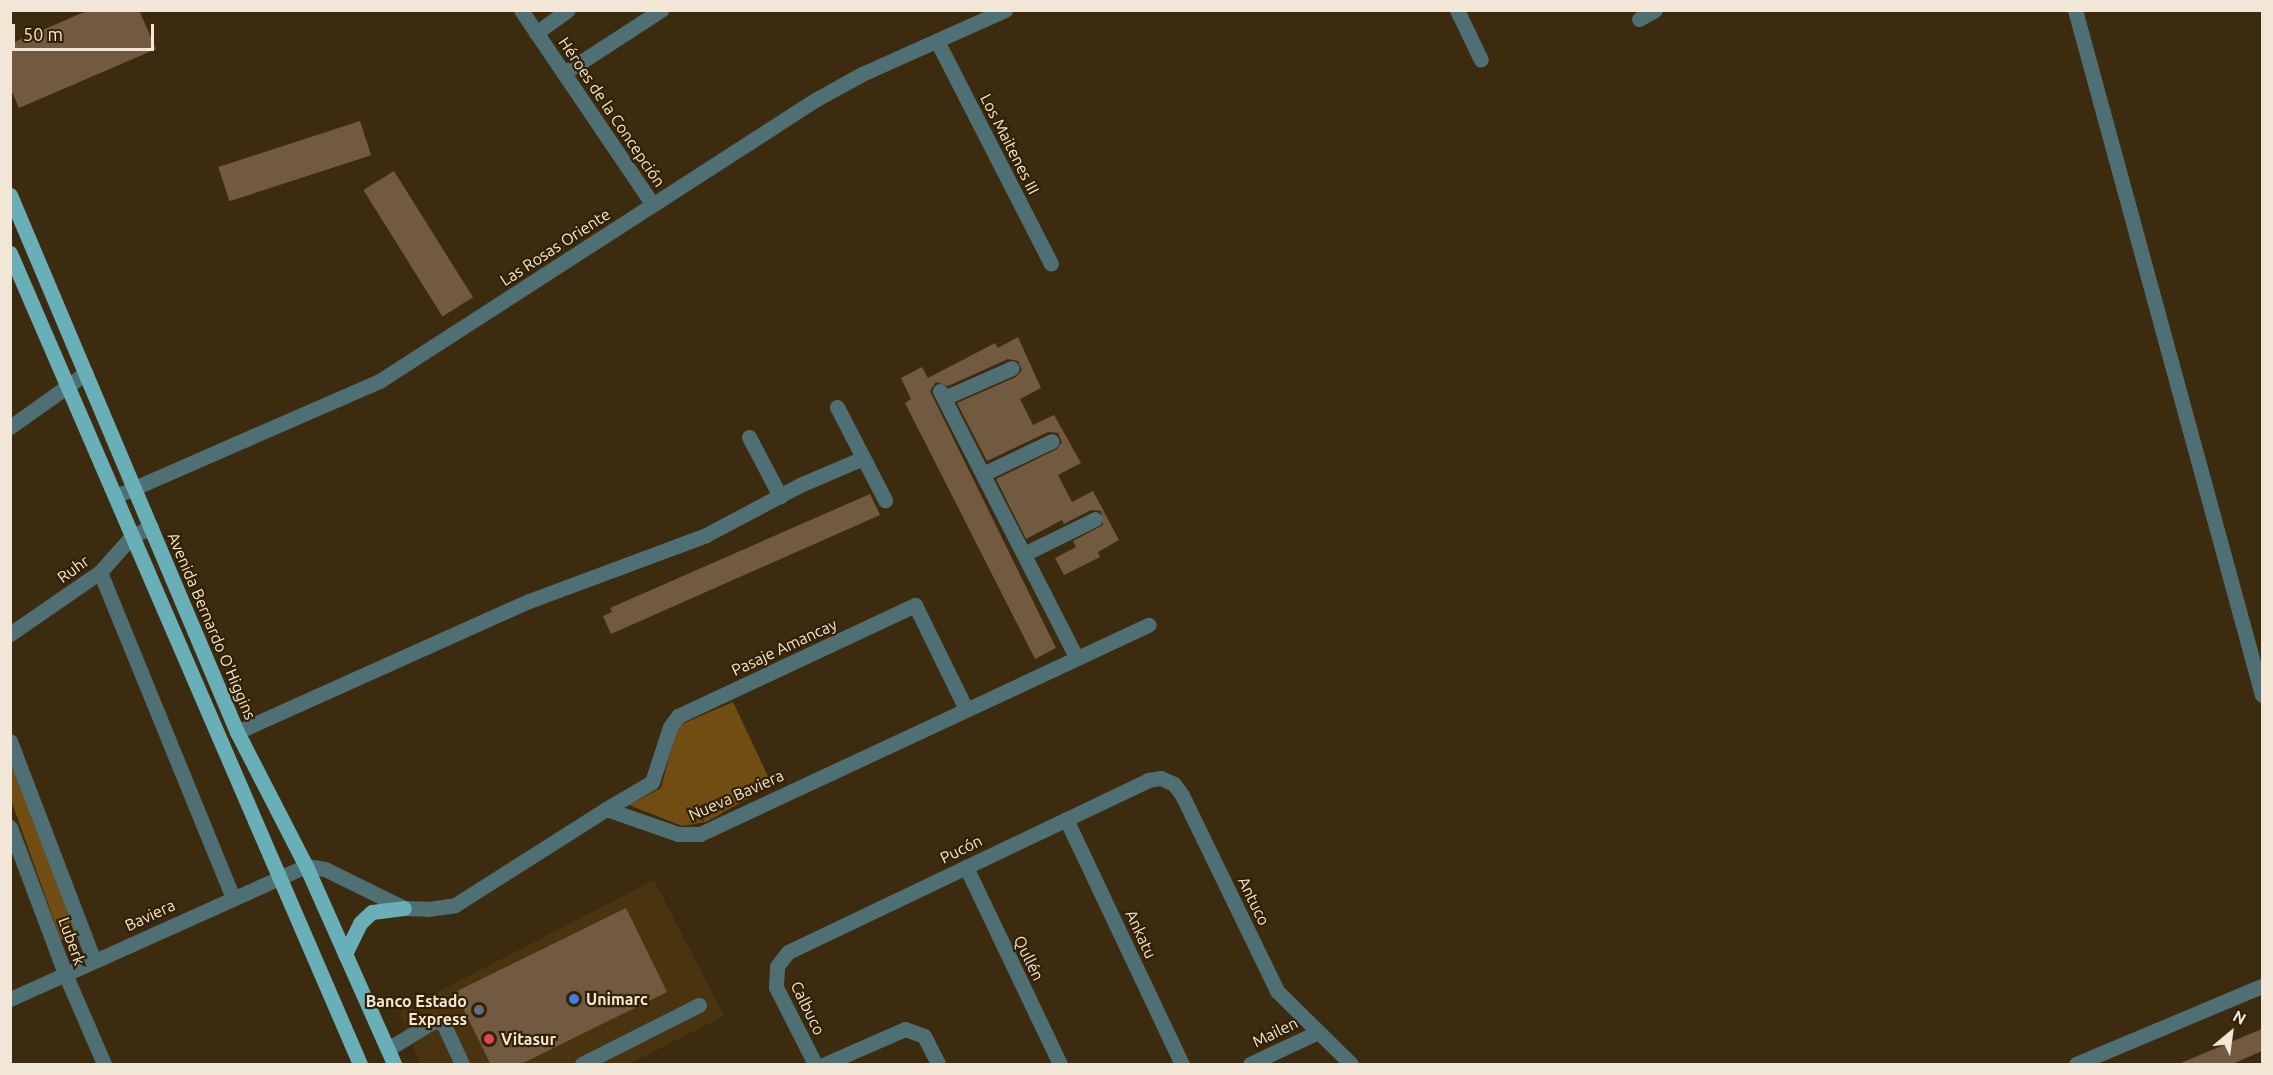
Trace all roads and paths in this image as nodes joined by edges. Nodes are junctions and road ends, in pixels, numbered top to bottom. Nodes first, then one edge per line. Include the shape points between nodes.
1 (521, 10) edge
2 (568, 10) edge
3 (661, 10) edge
4 (1005, 10) edge
5 (1457, 10) edge
6 (1655, 10) edge
7 (2075, 10) edge
8 (980, 16) edge
9 (1639, 19) dead end
10 (536, 33) junction
11 (937, 41) junction
12 (1480, 60) dead end
13 (564, 74) junction
14 (10, 195) edge
15 (653, 205) junction
16 (10, 253) edge
17 (1051, 264) dead end
18 (1012, 368) dead end
19 (86, 373) junction
20 (69, 387) junction
21 (837, 407) dead end
22 (10, 427) edge
23 (749, 437) dead end
24 (1052, 441) dead end
25 (863, 458) junction
26 (983, 474) junction
27 (135, 488) junction
28 (116, 496) junction
29 (780, 496) junction
30 (885, 500) dead end
31 (1095, 519) dead end
32 (151, 527) junction
33 (132, 536) junction
34 (1023, 554) junction
35 (100, 572) junction
36 (1149, 625) dead end
37 (10, 634) edge
38 (1077, 657) junction
39 (2262, 695) edge
40 (965, 707) junction
41 (237, 732) junction
42 (10, 741) edge
43 (1167, 780) joint
44 (606, 809) junction
45 (1066, 819) junction
46 (10, 827) edge
47 (306, 866) junction
48 (966, 867) junction
49 (280, 878) junction
50 (232, 896) junction
51 (404, 908) junction
52 (345, 954) junction
53 (94, 961) junction
54 (777, 966) joint
55 (66, 976) junction
56 (2262, 986) edge
57 (10, 999) edge
58 (699, 1005) dead end
59 (1316, 1033) junction
60 (388, 1049) junction
61 (104, 1065) edge
62 (360, 1065) edge
63 (394, 1065) edge
64 (462, 1065) edge
65 (582, 1065) edge
66 (815, 1065) edge
67 (825, 1065) edge
68 (938, 1065) edge
69 (1060, 1065) edge
70 (1182, 1065) edge
71 (1250, 1065) edge
72 (1351, 1065) edge
73 (2076, 1065) edge

1 - 10 street, Héroes de la Concepción
2 - 10 street
3 - 13 street
4 - 8 street, Las Rosas Oriente
5 - 12 street
6 - 9 street
7 - 39 street
8 - 11 street, Las Rosas Oriente
10 - 13 street, Héroes de la Concepción
11 - 15 street, Las Rosas Oriente via 832,90
11 - 17 street, Los Maitenes III
13 - 15 street, Héroes de la Concepción
14 - 19 main road, Avenida Bernardo O'Higgins
15 - 27 street, Las Rosas Oriente via 381,380
16 - 20 main road
18 - 26 street via 942,395
19 - 20 street
19 - 27 main road, Avenida Bernardo O'Higgins
20 - 22 street
20 - 28 main road
21 - 25 street
23 - 29 street
24 - 26 street
25 - 29 street
25 - 30 street
26 - 34 street
27 - 28 street, Las Rosas Oriente
27 - 32 main road, Avenida Bernardo O'Higgins
28 - 33 main road
29 - 41 street via 706,535 530,601
31 - 34 street
32 - 33 street, Ruhr
32 - 41 main road, Avenida Bernardo O'Higgins
33 - 35 street, Ruhr
33 - 49 main road
34 - 38 street
35 - 37 street, Ruhr
35 - 50 street
36 - 38 street, Nueva Baviera
38 - 40 street, Nueva Baviera
40 - 44 street, Nueva Baviera via 699,834 678,834
40 - 44 street, Pasaje Amancay via 915,605 678,716 670,727 652,782
41 - 47 main road, Avenida Bernardo O'Higgins
42 - 53 street, Luberk
43 - 45 street, Pucón via 1148,780
43 - 59 street, Antuco via 1182,795 1277,991
44 - 51 street via 455,904
45 - 48 street, Pucón
45 - 70 street, Ankatu
46 - 55 street, Luberk
47 - 49 street, Baviera
47 - 51 street via 325,869
47 - 52 main road, Avenida Bernardo O'Higgins
48 - 54 street, Pucón via 788,952
48 - 69 street, Qullén
49 - 50 street, Baviera
49 - 62 main road
50 - 53 street, Baviera
51 - 52 main road via 372,912 360,923
52 - 60 main road, Avenida Bernardo O'Higgins
53 - 55 street, Baviera
54 - 66 street, Calbuco via 776,987
55 - 57 street, Baviera
55 - 61 street, Luberk
56 - 73 street
58 - 65 street
59 - 71 street, Mailen
59 - 72 street, Antuco
60 - 63 main road, Avenida Bernardo O'Higgins
60 - 64 street via 434,1021 443,1023
67 - 68 street via 910,1029 924,1036

